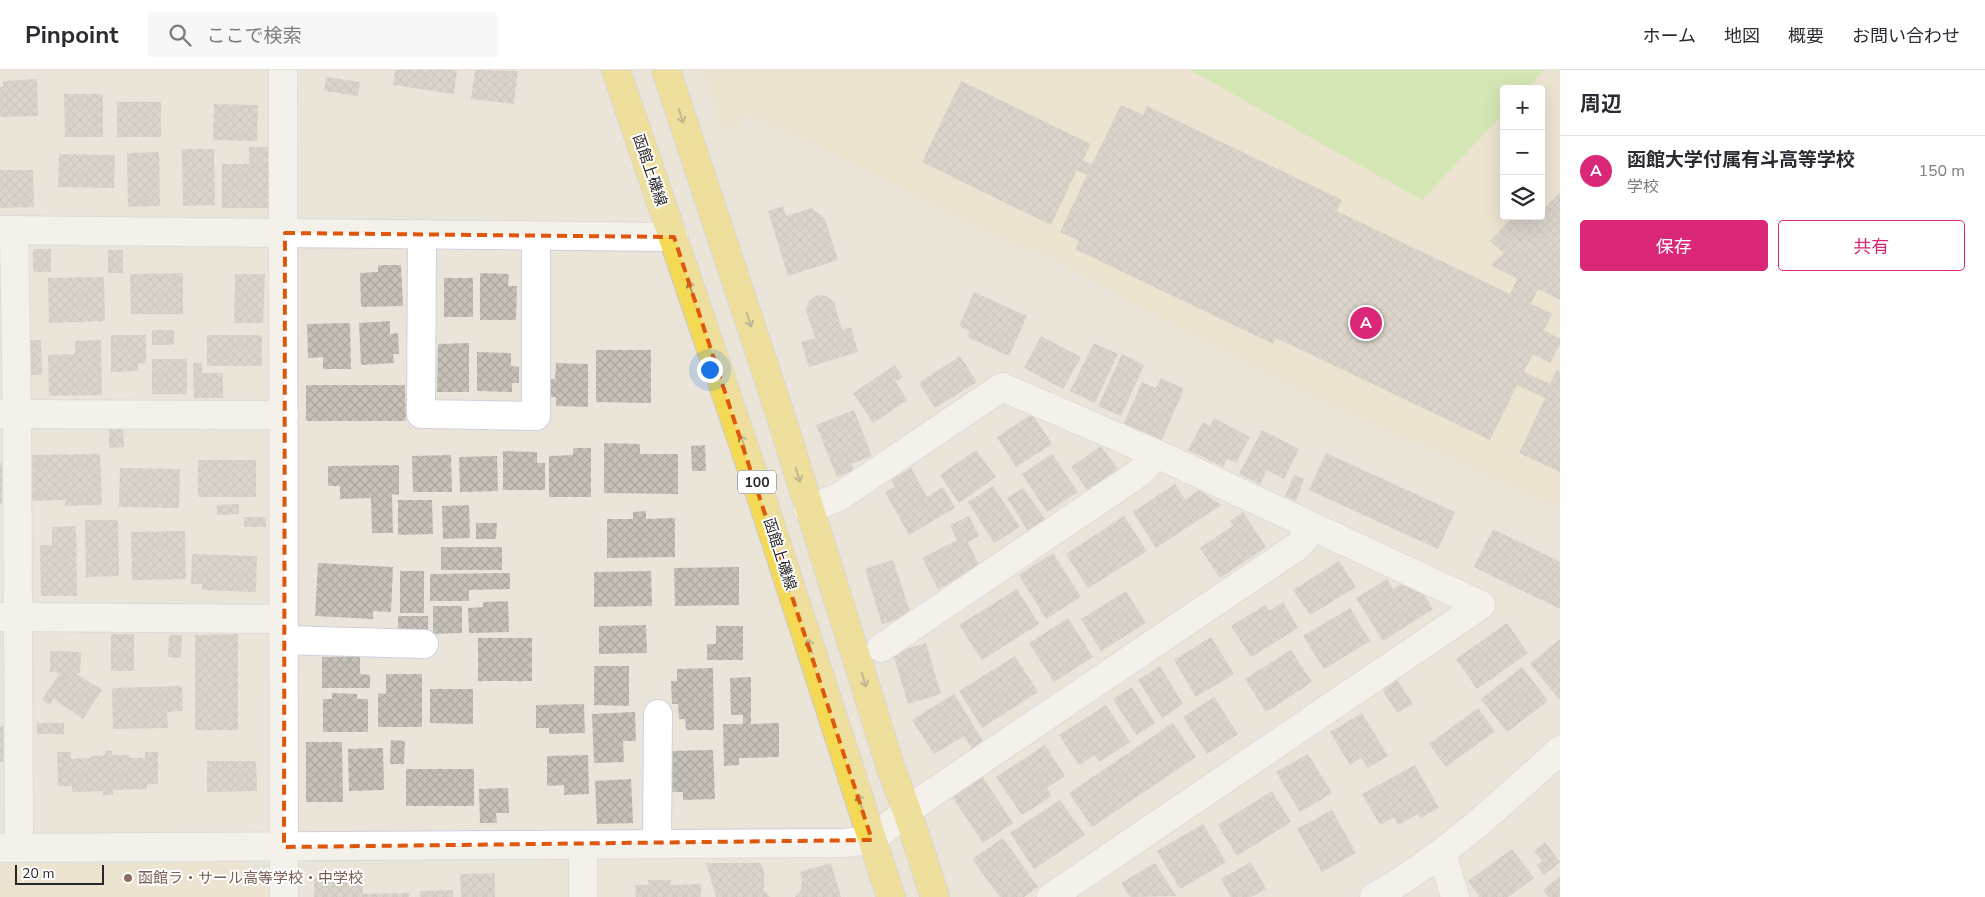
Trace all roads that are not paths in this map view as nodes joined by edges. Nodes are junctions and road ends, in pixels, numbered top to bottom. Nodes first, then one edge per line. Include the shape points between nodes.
1 (284, 70) edge
2 (616, 70) edge
3 (666, 70) edge
4 (7, 230) edge
5 (285, 234) junction
6 (422, 234) junction
7 (536, 236) junction
8 (674, 236) junction
9 (9, 414) edge
10 (284, 415) junction
11 (1157, 454) junction
12 (808, 509) junction
13 (1314, 527) junction
14 (9, 617) edge
15 (283, 630) junction
16 (424, 644) dead end
17 (881, 648) dead end
18 (658, 714) dead end
19 (1560, 750) edge
20 (907, 810) junction
21 (872, 840) junction
22 (657, 844) junction
23 (583, 845) junction
24 (284, 847) junction
25 (9, 848) edge
26 (1442, 853) junction
27 (284, 897) edge
28 (583, 897) edge
29 (891, 897) edge
30 (935, 897) edge
31 (1051, 897) edge
32 (1374, 897) edge
33 (1455, 897) edge

1 - 5 street
2 - 8 main road, 函館上磯線 / 100
3 -> 12 main road, 100 via 779,411
4 - 5 street
4 - 9 street
5 - 6 street
5 - 10 street
6 - 7 street
6 - 7 street via 421,414 536,416
7 - 8 street
21 -> 8 main road, 函館上磯線 / 100
9 - 10 street
9 - 14 street
10 - 15 street
11 - 12 street via 1002,387 839,497
11 - 13 street
11 - 17 street via 1139,473
12 -> 20 main road, 100
13 - 20 street via 1298,546
13 - 31 street via 1481,605
14 - 15 street
14 - 25 street
15 - 16 street
15 - 24 street
18 - 22 street
19 - 26 street
20 - 21 street
20 - 30 main road, 100
21 - 22 street
21 - 29 main road, 函館上磯線 / 100
22 - 23 street
23 - 24 street
23 - 28 street
24 - 25 street
24 - 27 street
26 - 32 street
26 - 33 street

